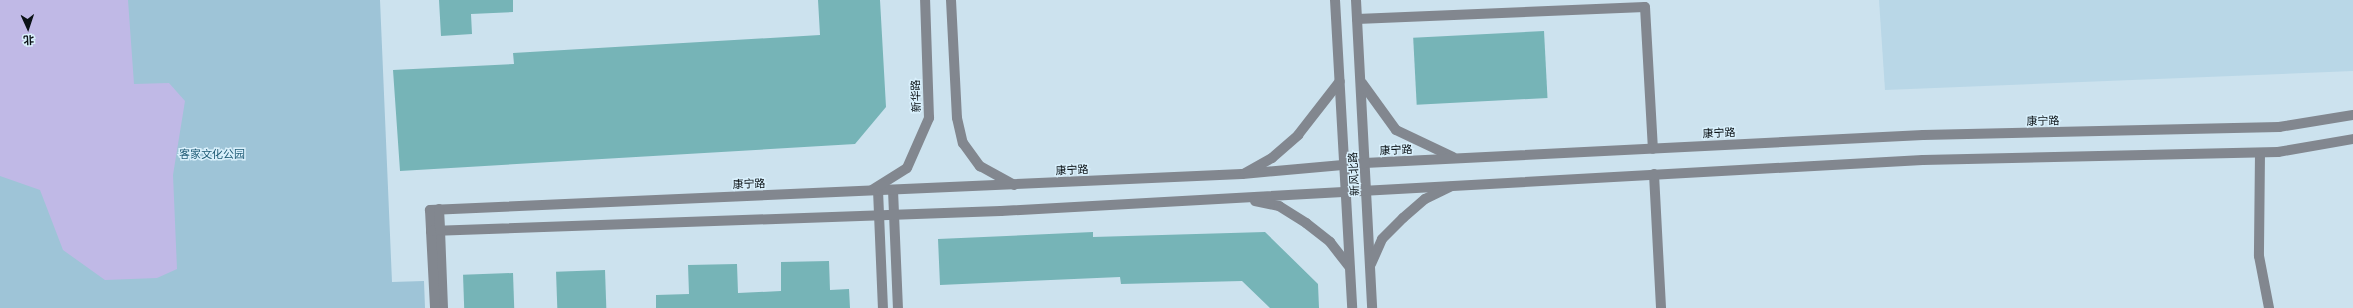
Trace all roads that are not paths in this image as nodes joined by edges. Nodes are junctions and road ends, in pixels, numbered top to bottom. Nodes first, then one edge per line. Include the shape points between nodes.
1 (925, 0) edge
2 (951, 0) edge
3 (1335, 0) edge
4 (1356, 0) edge
5 (1357, 19) junction
6 (1340, 81) junction
7 (1360, 81) junction
8 (2353, 115) edge
9 (2353, 139) edge
10 (1653, 149) junction
11 (2260, 153) junction
12 (1457, 159) junction
13 (1365, 163) junction
14 (1344, 165) junction
15 (1242, 174) junction
16 (1654, 174) junction
17 (1014, 184) junction
18 (1456, 184) junction
19 (875, 190) junction
20 (893, 190) junction
21 (1367, 190) junction
22 (1346, 192) junction
23 (1244, 199) junction
24 (894, 214) junction
25 (879, 215) junction
26 (436, 230) junction
27 (1349, 266) junction
28 (1370, 266) junction
29 (435, 308) edge
30 (443, 308) edge
31 (883, 308) edge
32 (898, 308) edge
33 (1352, 308) edge
34 (1372, 308) edge
35 (1661, 308) edge
36 (2269, 308) edge

1 - 19 street, 新华路 via 929,118 907,168
2 - 17 street via 957,118 964,143 980,166
3 - 6 street, 新风北路
4 - 5 street, 新风北路
5 - 7 street, 新风北路
5 - 10 street via 1645,7
6 - 14 street, 新风北路
6 - 15 street via 1298,135 1272,158
7 - 12 street via 1396,130
7 - 13 street, 新风北路
8 - 10 street, 康宁路 via 2279,127 1923,135
9 - 11 street
10 - 12 street, 康宁路
11 - 16 street via 1923,160
11 - 36 street via 2259,256
12 - 13 street, 康宁路
13 - 14 street, 康宁路
13 - 21 street, 新风北路
14 - 15 street, 康宁路
14 - 22 street, 新风北路
15 - 17 street, 康宁路
16 - 18 street
16 - 35 street
17 - 20 street, 康宁路
18 - 21 street
18 - 28 street, 新风北路 via 1424,199 1403,218 1382,239
19 - 20 street, 康宁路
19 - 25 street
19 - 26 street, 康宁路 via 430,210
20 - 24 street
21 - 22 street
21 - 28 street, 新风北路
22 - 23 street
22 - 27 street, 新风北路
23 - 24 street
23 - 27 street via 1279,206 1306,223 1330,242
24 - 25 street
24 - 32 street
25 - 26 street
25 - 31 street
26 - 29 street
26 - 30 street
27 - 33 street, 新风北路
28 - 34 street, 新风北路

